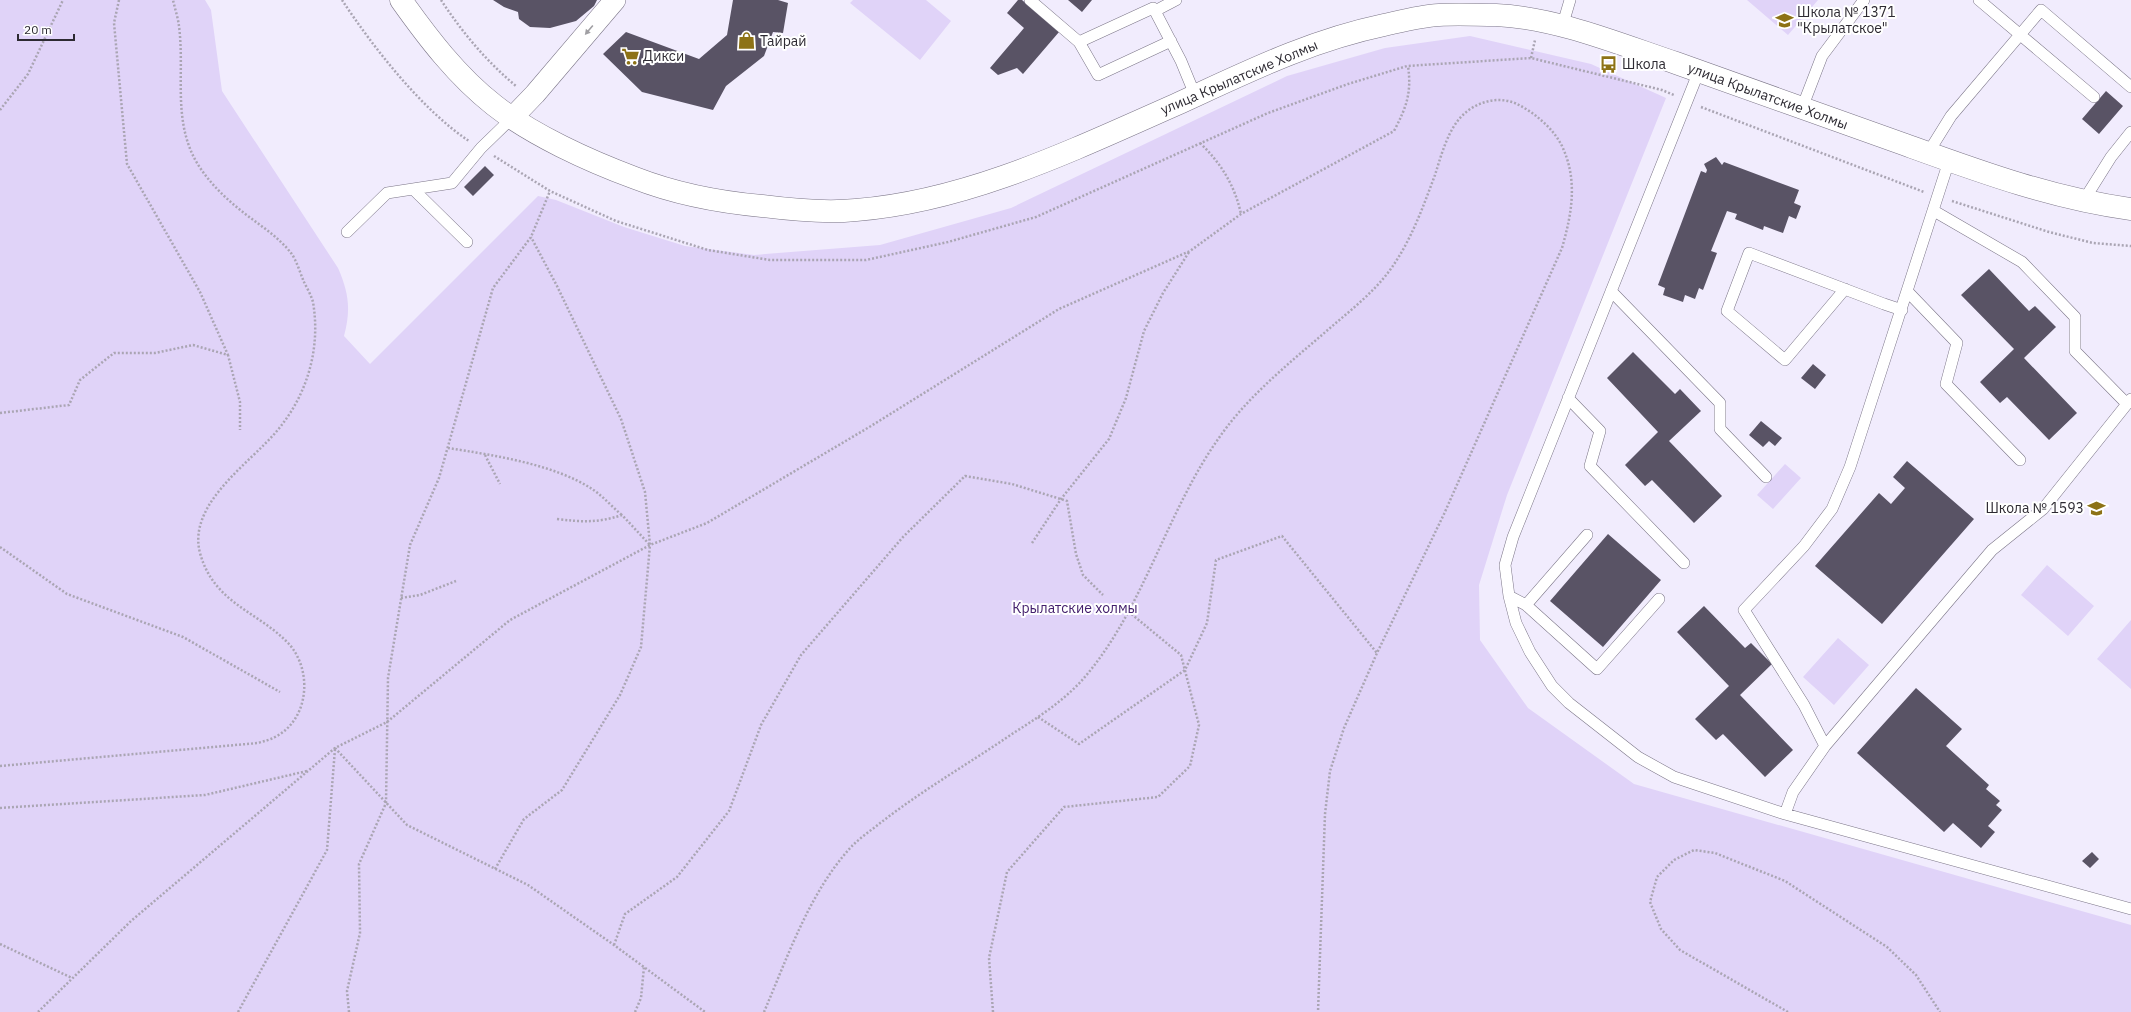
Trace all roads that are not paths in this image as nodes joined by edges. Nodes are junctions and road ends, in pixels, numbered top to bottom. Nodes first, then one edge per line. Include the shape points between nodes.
1 (401, 0) edge
2 (615, 0) edge
3 (1030, 0) edge
4 (1176, 0) edge
5 (1570, 0) edge
6 (1864, 0) edge
7 (1979, 0) edge
8 (1152, 6) edge
9 (1562, 27) junction
10 (2020, 34) junction
11 (1170, 41) junction
12 (1079, 42) junction
13 (1699, 71) junction
14 (2131, 87) edge
15 (1195, 95) junction
16 (2094, 97) dead end
17 (1802, 108) junction
18 (512, 118) junction
19 (2131, 132) edge
20 (1928, 153) junction
21 (1949, 161) junction
22 (413, 189) junction
23 (2084, 200) junction
24 (2131, 209) edge
25 (1934, 211) junction
26 (346, 232) dead end
27 (467, 242) dead end
28 (1845, 289) junction
29 (1611, 291) junction
30 (1908, 292) junction
31 (1902, 310) junction
32 (1568, 398) junction
33 (2129, 401) edge
34 (2020, 460) dead end
35 (1766, 477) dead end
36 (1587, 535) dead end
37 (1684, 563) dead end
38 (1509, 596) junction
39 (1659, 600) dead end
40 (1526, 605) junction
41 (1825, 746) junction
42 (1785, 814) junction
43 (2131, 909) edge

1 - 18 street, улица Крылатские Холмы via 460,75
2 -> 18 street
3 - 12 lane
4 - 8 lane
5 - 9 lane
6 - 17 lane via 1822,56
7 - 10 lane
8 - 11 lane
8 - 12 lane
9 - 13 street, улица Крылатские Холмы
9 - 15 street, улица Крылатские Холмы via 1502,16 1438,15 1400,21 1307,46
10 - 14 lane via 2041,10
10 - 16 lane
10 - 20 lane via 1951,116
11 - 12 lane via 1098,75
11 - 15 lane
13 - 17 street, улица Крылатские Холмы
13 - 29 lane
15 - 18 street, улица Крылатские Холмы via 1090,144 1028,168 924,200 850,211 772,207 697,198 610,169
17 - 20 street, улица Крылатские Холмы
18 - 22 lane via 481,148 452,183
19 - 23 lane via 2111,157
20 - 21 street, улица Крылатские Холмы
21 - 23 street, улица Крылатские Холмы via 2035,188
21 - 25 lane
22 - 26 lane via 386,193
22 - 27 lane
23 - 24 street, улица Крылатские Холмы
25 - 30 lane
25 - 33 lane via 2022,262 2075,317 2075,351
28 - 28 lane via 1749,252 1726,311 1785,360
28 - 31 lane
29 - 32 lane
29 - 35 lane via 1720,403 1720,429
30 - 31 lane
30 - 34 lane via 1957,343 1946,384
31 - 41 lane via 1850,468 1832,510 1804,546 1744,610 1804,706
32 - 37 lane via 1600,431 1590,466
32 - 38 lane via 1513,537 1505,565
33 - 41 lane via 2043,509 1992,550
36 - 40 lane
38 - 40 lane
38 - 42 lane via 1516,623 1530,652 1552,686 1569,703 1638,757 1674,777
39 - 40 lane via 1597,669
41 - 42 lane via 1793,792
42 - 43 lane

